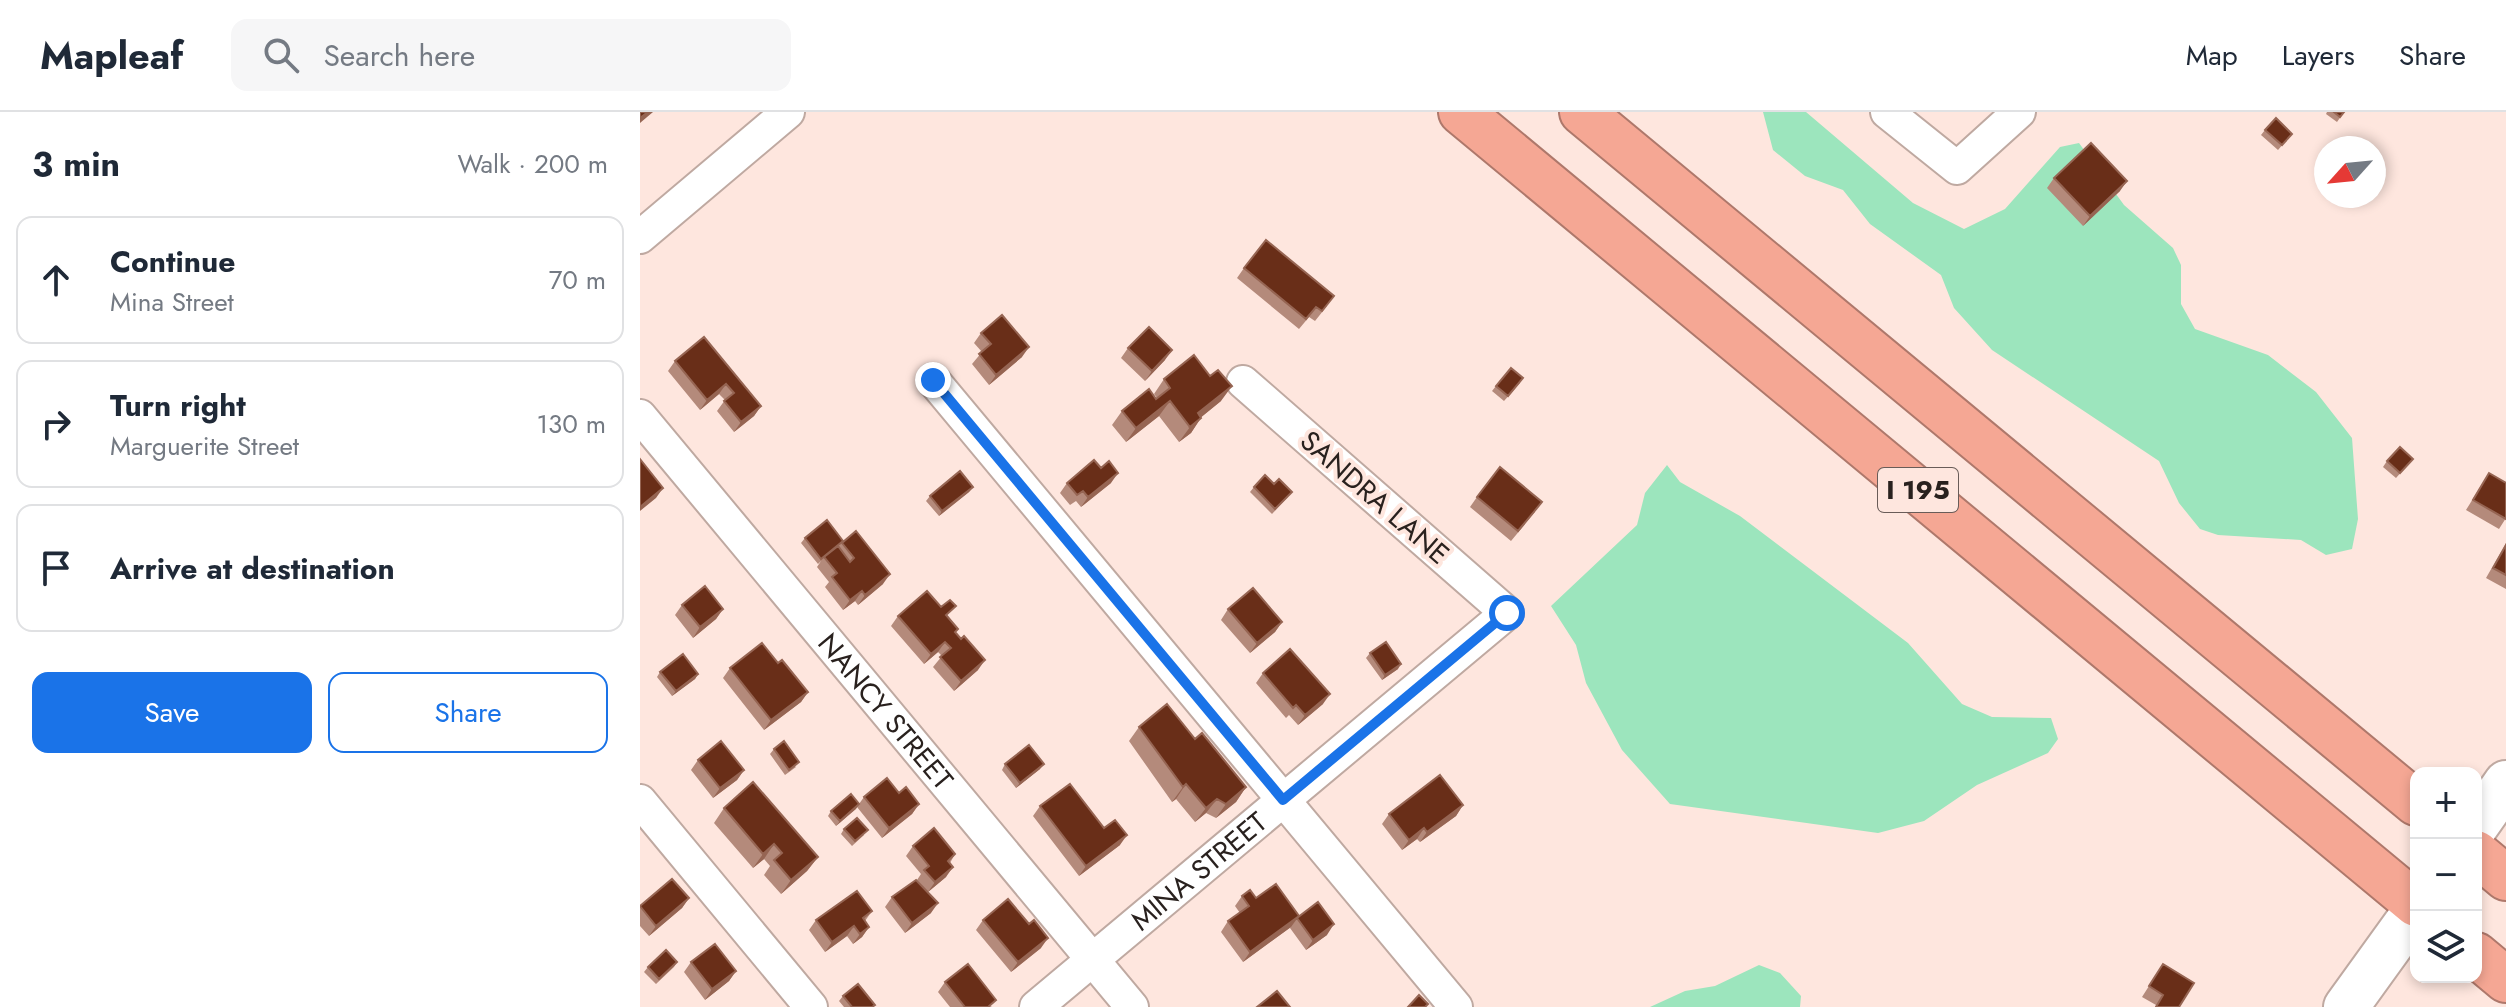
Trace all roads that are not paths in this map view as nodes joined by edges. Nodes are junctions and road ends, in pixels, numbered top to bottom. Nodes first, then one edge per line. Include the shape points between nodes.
1 (788, 112) edge
2 (1461, 112) edge
3 (1582, 112) edge
4 (1887, 112) edge
5 (2019, 112) edge
6 (640, 237) edge
7 (933, 380) dead end
8 (1243, 382) dead end
9 (640, 416) edge
10 (1507, 613) joint
11 (2506, 783) edge
12 (2410, 798) edge
13 (1283, 800) junction
14 (640, 801) edge
15 (2482, 817) edge
16 (2410, 899) edge
17 (2415, 911) edge
18 (1093, 960) junction
19 (2482, 960) edge
20 (2506, 980) edge
21 (811, 1007) edge
22 (1036, 1007) edge
23 (1132, 1007) edge
24 (1456, 1007) edge
25 (2346, 1007) edge

1 - 6 street
2 - 16 highway, I 195
3 - 12 highway, I 195
4 - 5 street via 1957,168
7 - 13 street
8 - 10 street, SANDRA LANE
9 - 18 street, NANCY STREET
10 - 13 street, MINA STREET
11 - 15 main road
13 - 18 street, MINA STREET
13 - 24 street
14 - 21 street
17 - 25 main road
18 - 22 street, MINA STREET
18 - 23 street, NANCY STREET
19 - 20 highway

